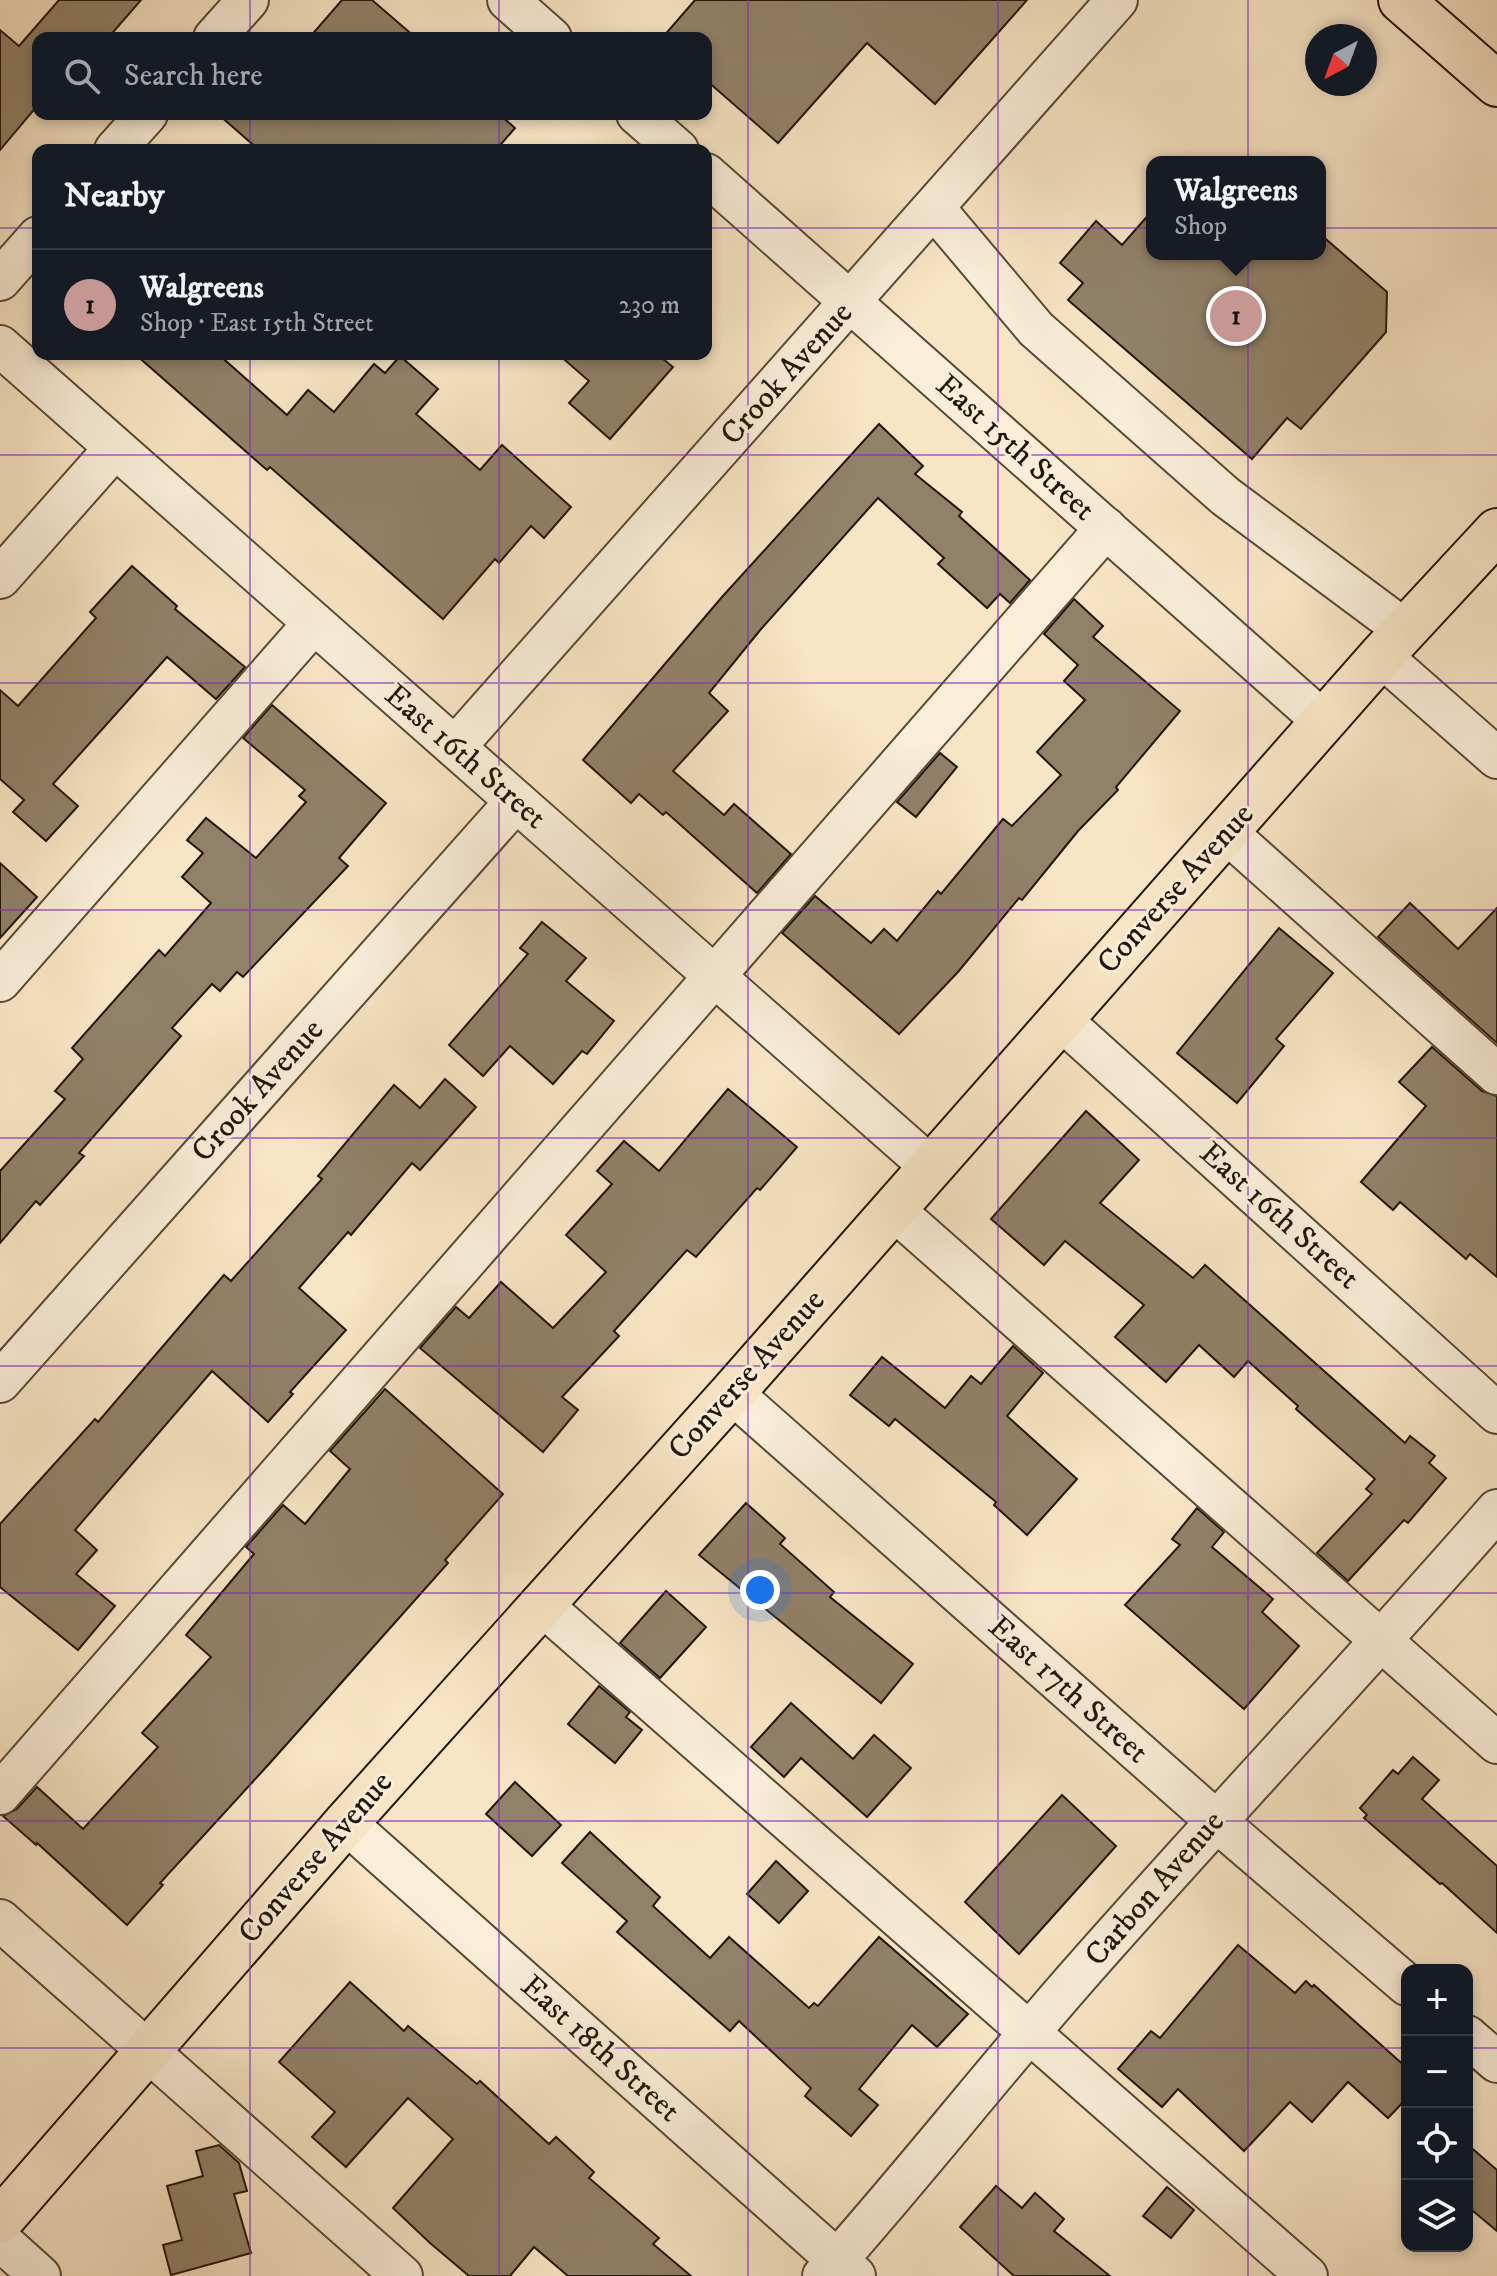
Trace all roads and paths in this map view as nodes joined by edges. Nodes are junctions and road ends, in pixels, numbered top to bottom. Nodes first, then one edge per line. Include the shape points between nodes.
1 (248, 0) edge
2 (508, 0) edge
3 (1117, 0) edge
4 (1401, 0) edge
5 (219, 32) edge
6 (544, 32) edge
7 (1497, 84) edge
8 (142, 120) edge
9 (644, 120) edge
10 (120, 144) edge
11 (671, 144) edge
12 (712, 179) edge
13 (934, 208) junction
14 (32, 244) edge
15 (0, 280) edge
16 (851, 302) junction
17 (0, 346) edge
18 (115, 448) junction
19 (1106, 528) junction
20 (1497, 531) edge
21 (0, 578) edge
22 (314, 623) junction
23 (1393, 643) junction
24 (1324, 722) junction
25 (455, 747) junction
26 (1497, 758) edge
27 (516, 801) junction
28 (1226, 832) junction
29 (715, 976) junction
30 (0, 981) edge
31 (1060, 1019) junction
32 (1497, 1074) edge
33 (931, 1167) junction
34 (894, 1210) junction
35 (0, 1382) edge
36 (732, 1393) junction
37 (1497, 1413) edge
38 (1497, 1510) edge
39 (542, 1605) junction
40 (1382, 1641) junction
41 (1497, 1743) edge
42 (0, 1794) edge
43 (1215, 1820) junction
44 (346, 1823) junction
45 (0, 1920) edge
46 (1401, 1980) edge
47 (1029, 2032) junction
48 (1473, 2041) edge
49 (149, 2051) junction
50 (1497, 2062) edge
51 (0, 2221) edge
52 (0, 2240) edge
53 (838, 2271) edge
54 (40, 2276) edge
55 (402, 2276) edge
56 (1307, 2276) edge

1 - 5 street
2 - 6 street
3 - 13 street, Crook Avenue
4 - 7 main road
8 - 10 street
9 - 11 street
12 - 16 street, East 15th Street
13 - 16 street, Crook Avenue
13 - 23 street via 1047,339
14 - 15 street
16 - 19 street, East 15th Street
16 - 25 street, Crook Avenue
17 - 18 street, East 16th Street
18 - 21 street
18 - 22 street, East 16th Street
19 - 24 street, East 15th Street
19 - 29 street
20 - 23 main road, Converse Avenue
22 - 25 street, East 16th Street
22 - 30 street
23 - 24 main road, Converse Avenue
23 - 26 street
24 - 28 main road, Converse Avenue
25 - 27 street, East 16th Street
27 - 29 street, East 16th Street
27 - 35 street, Crook Avenue
28 - 31 main road, Converse Avenue
28 - 32 street
29 - 33 street, East 16th Street
29 - 42 street
31 - 33 main road, Converse Avenue
31 - 37 street, East 16th Street
33 - 34 main road, Converse Avenue
34 - 36 main road, Converse Avenue
34 - 40 street
36 - 39 main road, Converse Avenue
36 - 43 street, East 17th Street
38 - 40 street, Carbon Avenue
39 - 44 main road, Converse Avenue
39 - 47 street
40 - 41 street
40 - 43 street, Carbon Avenue
43 - 46 street, East 17th Street
43 - 47 street, Carbon Avenue
44 - 49 main road, Converse Avenue
44 - 53 street, East 18th Street
45 - 49 street
47 - 53 street, Carbon Avenue
47 - 56 street
48 - 50 street
49 - 51 main road, Converse Avenue
49 - 55 street
52 - 54 street

